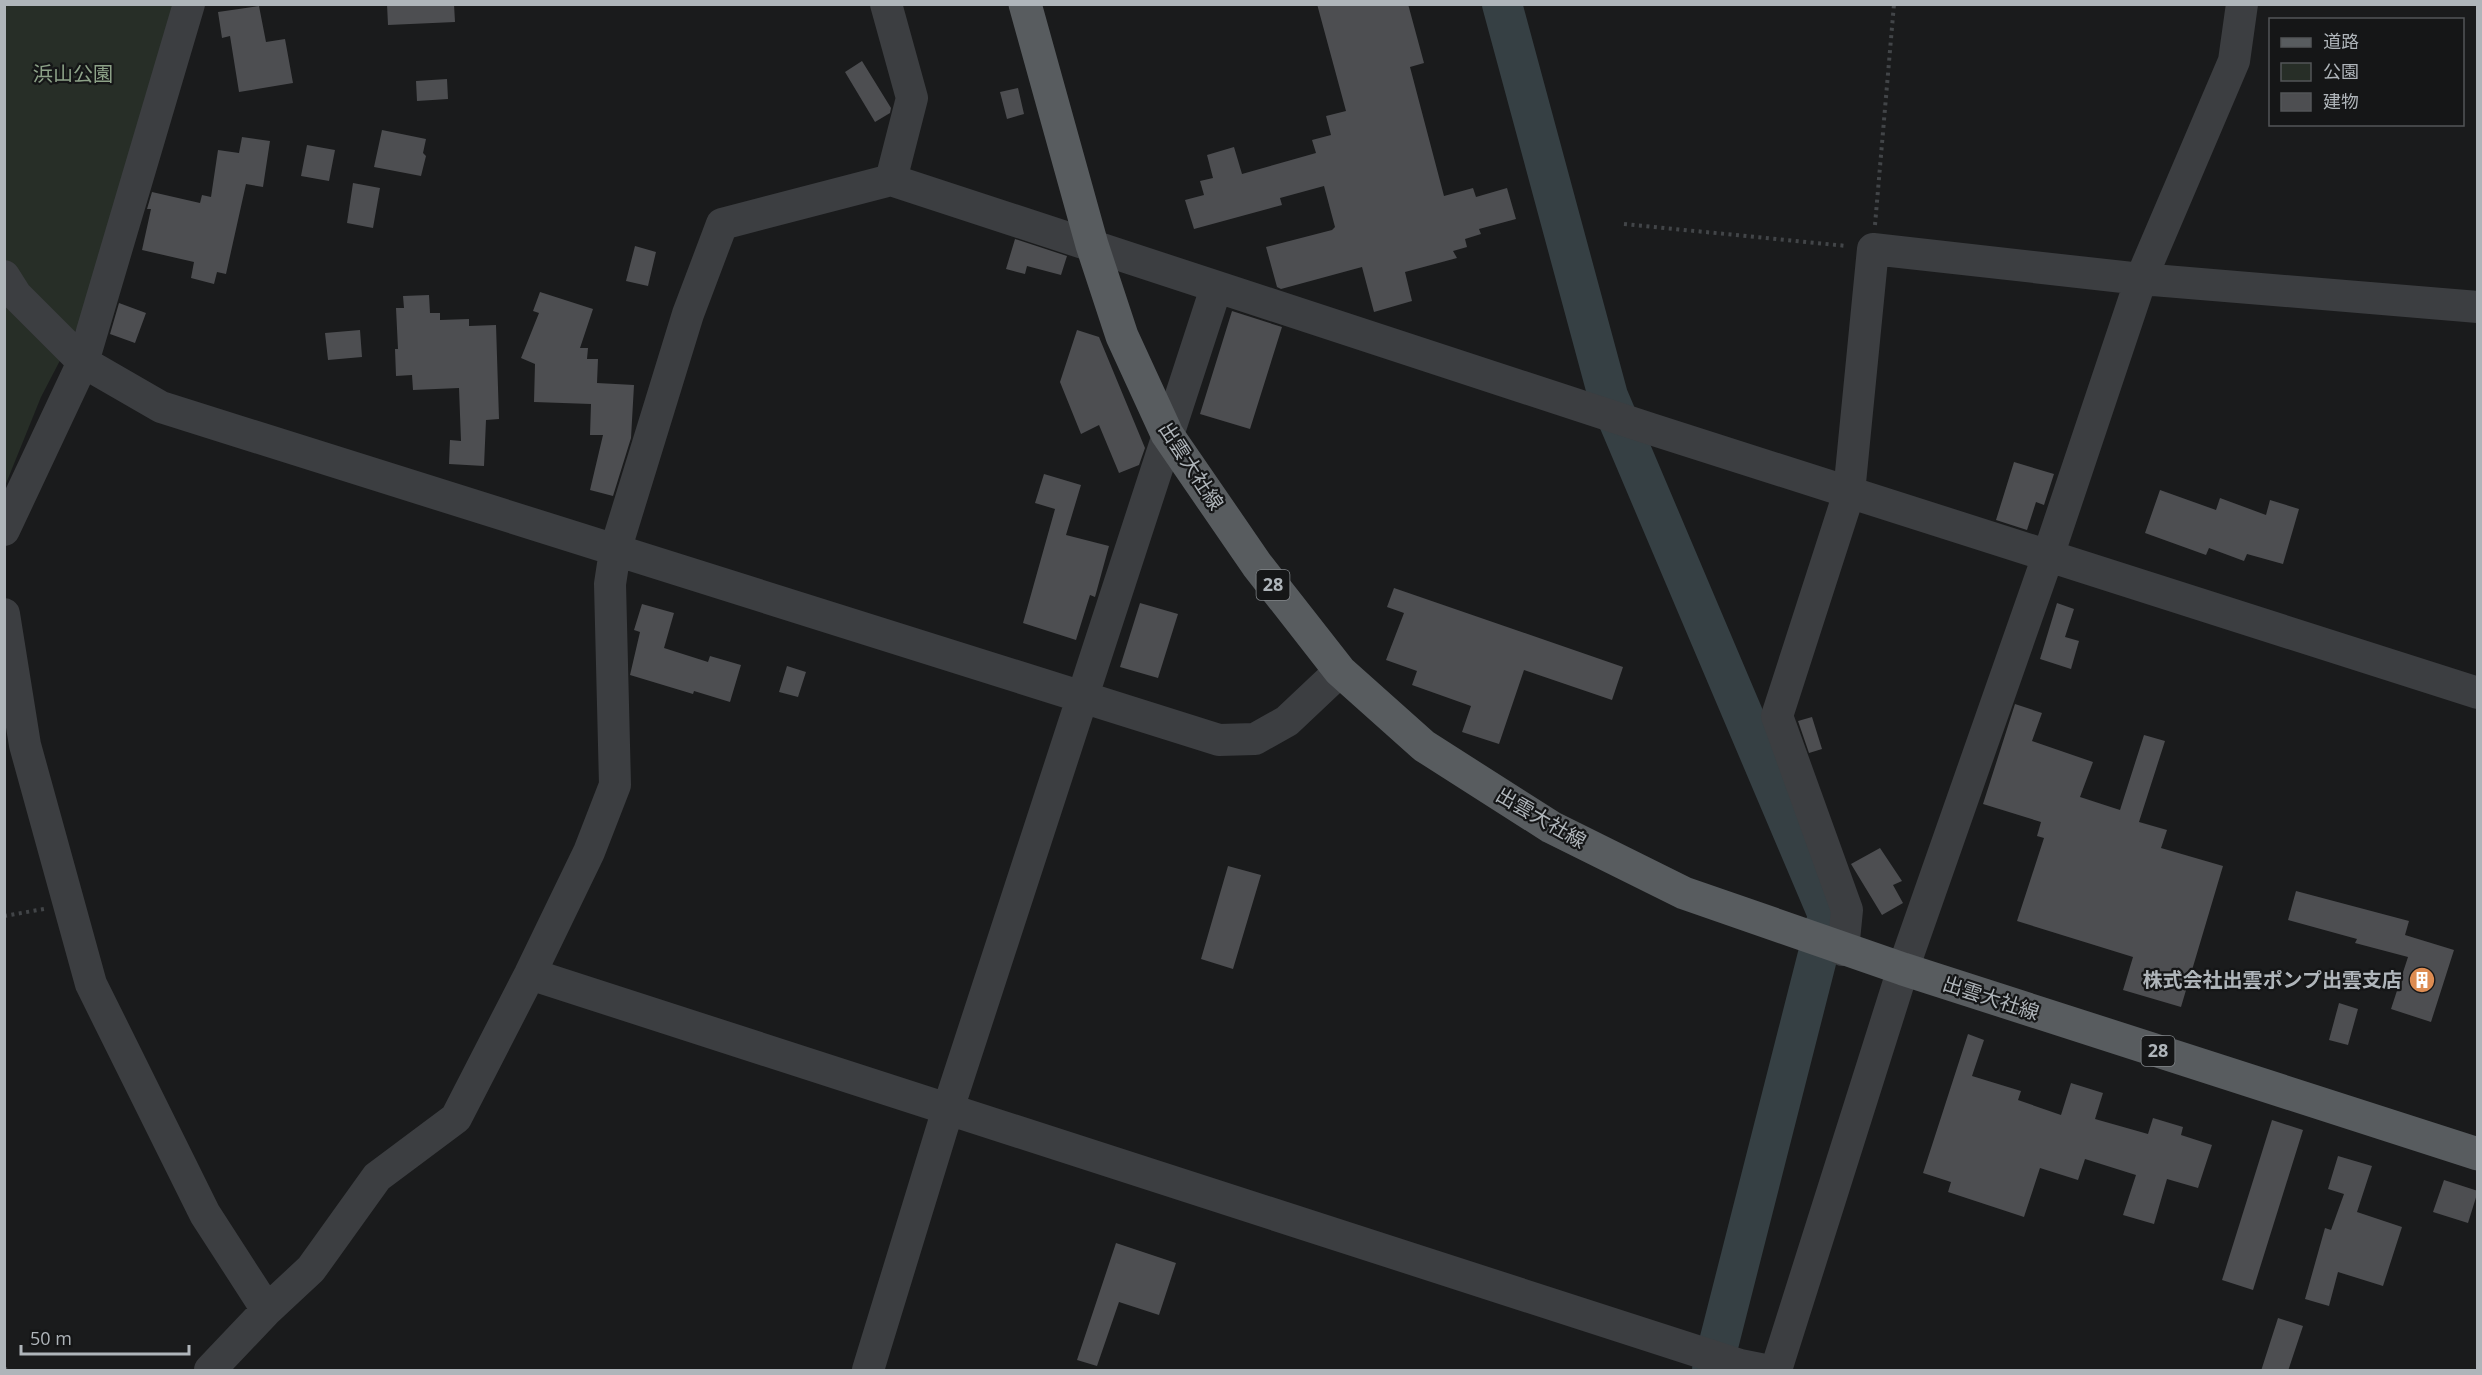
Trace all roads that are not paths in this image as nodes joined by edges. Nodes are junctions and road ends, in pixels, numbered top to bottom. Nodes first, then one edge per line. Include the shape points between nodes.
1 (189, 4) edge
2 (886, 4) edge
3 (1025, 4) edge
4 (2242, 4) edge
5 (891, 180) junction
6 (1092, 245) junction
7 (4, 276) edge
8 (2140, 279) junction
9 (1216, 288) junction
10 (2478, 307) edge
11 (83, 362) junction
12 (1167, 434) junction
13 (1849, 492) junction
14 (4, 530) edge
15 (615, 552) junction
16 (2048, 556) junction
17 (4, 614) edge
18 (1340, 671) junction
19 (2478, 693) edge
20 (1083, 699) junction
21 (1841, 949) junction
22 (1903, 969) junction
23 (530, 974) junction
24 (948, 1109) junction
25 (2478, 1154) edge
26 (267, 1310) junction
27 (1753, 1368) edge
28 (210, 1371) edge
29 (868, 1371) edge
30 (1776, 1371) edge

1 - 11 street
2 - 5 street via 912,98
3 - 6 main road, 出雲大社線 / 28
4 - 8 street via 2234,61
5 - 6 street
5 - 15 street via 722,224 688,314
6 - 9 street
6 - 12 main road, 出雲大社線 / 28 via 1122,336
7 - 11 street via 16,295
8 - 10 street
8 - 13 street via 1873,249
8 - 16 street
9 - 12 street
9 - 13 street
11 - 14 street
11 - 15 street via 161,407
12 - 18 main road, 出雲大社線 / 28 via 1257,565
12 - 20 street
13 - 16 street
13 - 21 street via 1777,716 1846,910
15 - 20 street
15 - 23 street via 610,584 615,785 589,852
16 - 19 street
16 - 22 street
17 - 26 street via 25,745 91,984 205,1214
18 - 20 street via 1287,721 1255,739 1219,740
18 - 21 main road, 出雲大社線 / 28 via 1424,746 1551,827 1684,893
20 - 24 street
21 - 22 main road, 出雲大社線 / 28
22 - 25 main road, 出雲大社線 / 28
22 - 30 street
23 - 24 street
23 - 26 street via 456,1118 377,1177 311,1269
24 - 27 street
24 - 29 street
26 - 28 street

